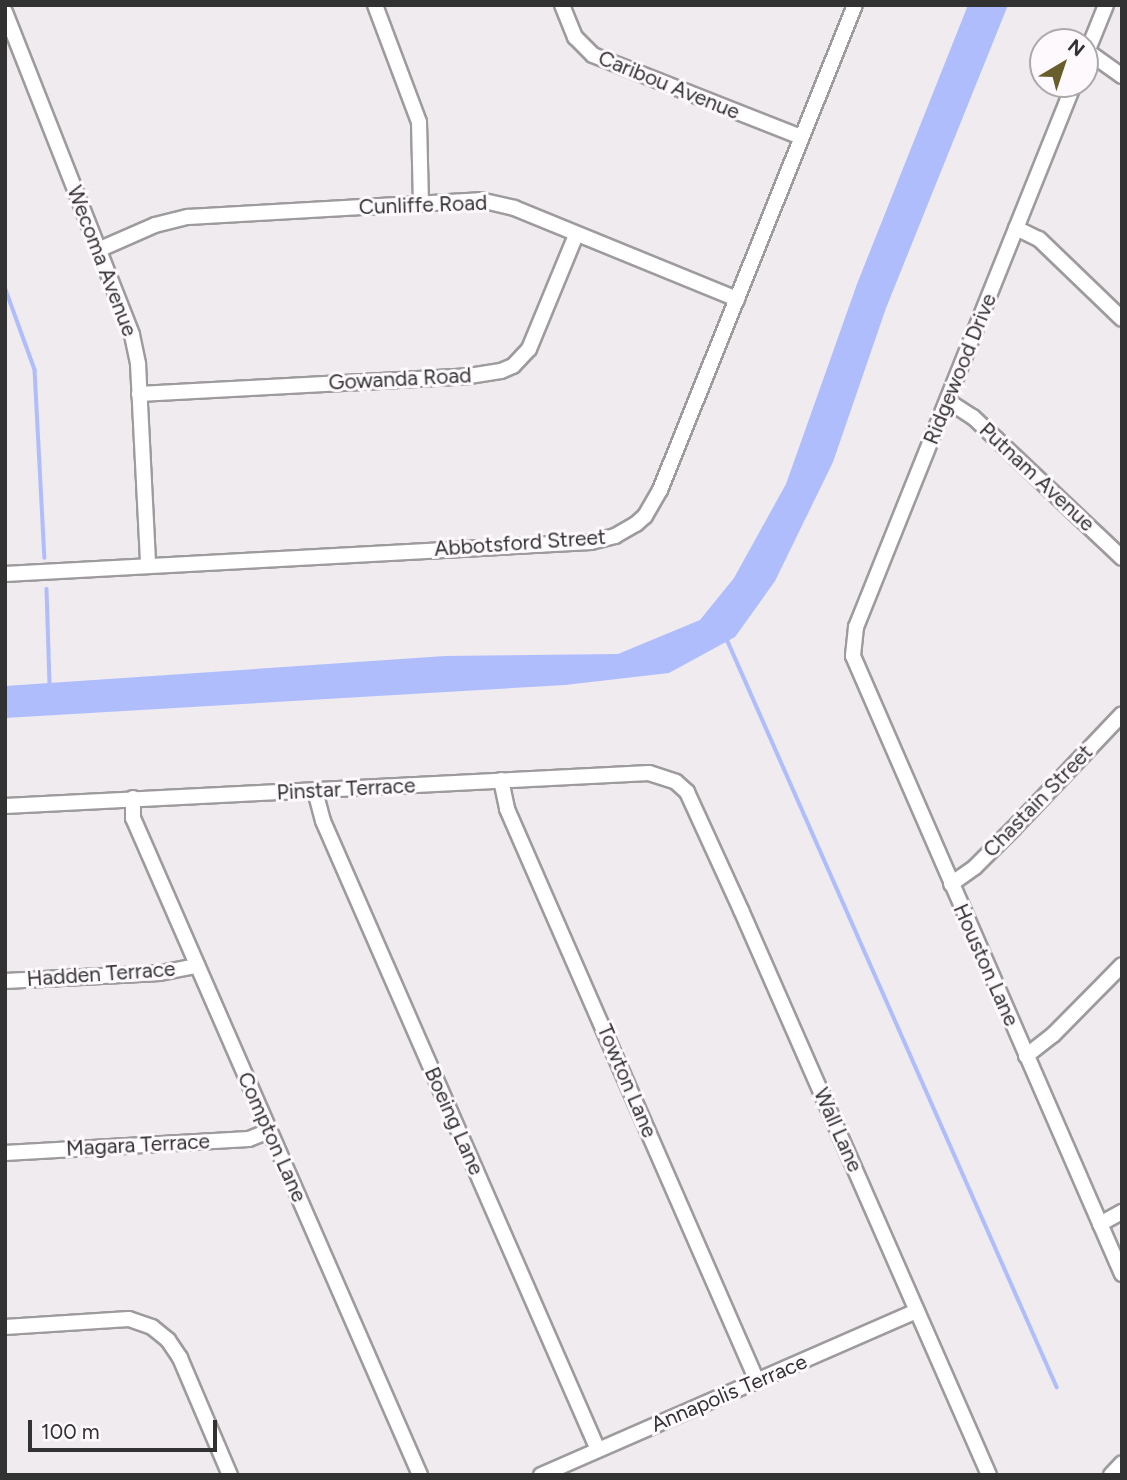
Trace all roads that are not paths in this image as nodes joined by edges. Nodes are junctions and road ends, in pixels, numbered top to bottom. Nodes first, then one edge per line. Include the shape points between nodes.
1 (375, 5) edge
2 (562, 5) edge
3 (855, 5) edge
4 (1106, 5) edge
5 (5, 12) edge
6 (1097, 28) edge
7 (1099, 62) edge
8 (1122, 76) edge
9 (1068, 98) edge
10 (801, 137) junction
11 (421, 202) junction
12 (1016, 228) junction
13 (576, 235) junction
14 (98, 250) junction
15 (737, 299) junction
16 (1122, 319) edge
17 (139, 394) junction
18 (948, 401) junction
19 (1122, 558) edge
20 (148, 564) junction
21 (5, 574) edge
22 (853, 656) joint
23 (1122, 714) edge
24 (501, 780) junction
25 (682, 787) joint
26 (316, 791) junction
27 (133, 798) junction
28 (5, 806) edge
29 (951, 884) junction
30 (1122, 965) edge
31 (197, 966) junction
32 (5, 981) edge
33 (1027, 1056) junction
34 (269, 1130) junction
35 (5, 1153) edge
36 (1122, 1212) edge
37 (1100, 1224) junction
38 (1122, 1274) edge
39 (917, 1311) junction
40 (5, 1327) edge
41 (757, 1381) junction
42 (598, 1450) junction
43 (1122, 1463) edge
44 (230, 1475) edge
45 (420, 1475) edge
46 (541, 1475) edge
47 (989, 1475) edge
48 (1111, 1475) edge

1 - 11 street via 419,122
2 - 10 street, Caribou Avenue via 575,37 593,55
3 - 10 street, Abbotsford Street
4 - 6 street
5 - 14 street, Wecoma Avenue
7 - 8 street
9 - 12 street, Ridgewood Drive
10 - 15 street, Abbotsford Street
11 - 13 street, Cunliffe Road via 492,202
11 - 14 street, Cunliffe Road via 188,217 155,225
12 - 16 street via 1039,239
12 - 18 street, Ridgewood Drive
13 - 15 street, Cunliffe Road
13 - 17 street, Gowanda Road via 529,349 501,371
14 - 17 street, Wecoma Avenue via 132,335
15 - 20 street, Abbotsford Street via 660,490 645,516 615,536 577,542
17 - 20 street, Wecoma Avenue
18 - 19 street, Putnam Avenue via 973,416
18 - 22 street, Ridgewood Drive via 856,627
20 - 21 street, Abbotsford Street
22 - 29 street, Houston Lane
23 - 29 street, Chastain Street via 975,867
24 - 25 street, Pinstar Terrace via 649,773
24 - 26 street, Pinstar Terrace
24 - 41 street, Towton Lane via 507,808
25 - 39 street, Wall Lane via 741,910
26 - 27 street, Pinstar Terrace
26 - 42 street, Boeing Lane via 323,821
27 - 28 street, Pinstar Terrace
27 - 31 street, Compton Lane via 133,818
29 - 33 street, Houston Lane
30 - 33 street
31 - 32 street, Hadden Terrace via 160,973
31 - 34 street, Compton Lane
33 - 37 street, Houston Lane
34 - 35 street, Magara Terrace via 249,1139
34 - 45 street, Compton Lane
36 - 37 street
37 - 38 street, Houston Lane
39 - 41 street, Annapolis Terrace
39 - 47 street, Wall Lane
40 - 44 street via 129,1320 152,1327 180,1358
41 - 42 street, Annapolis Terrace
42 - 46 street, Annapolis Terrace
43 - 48 street

